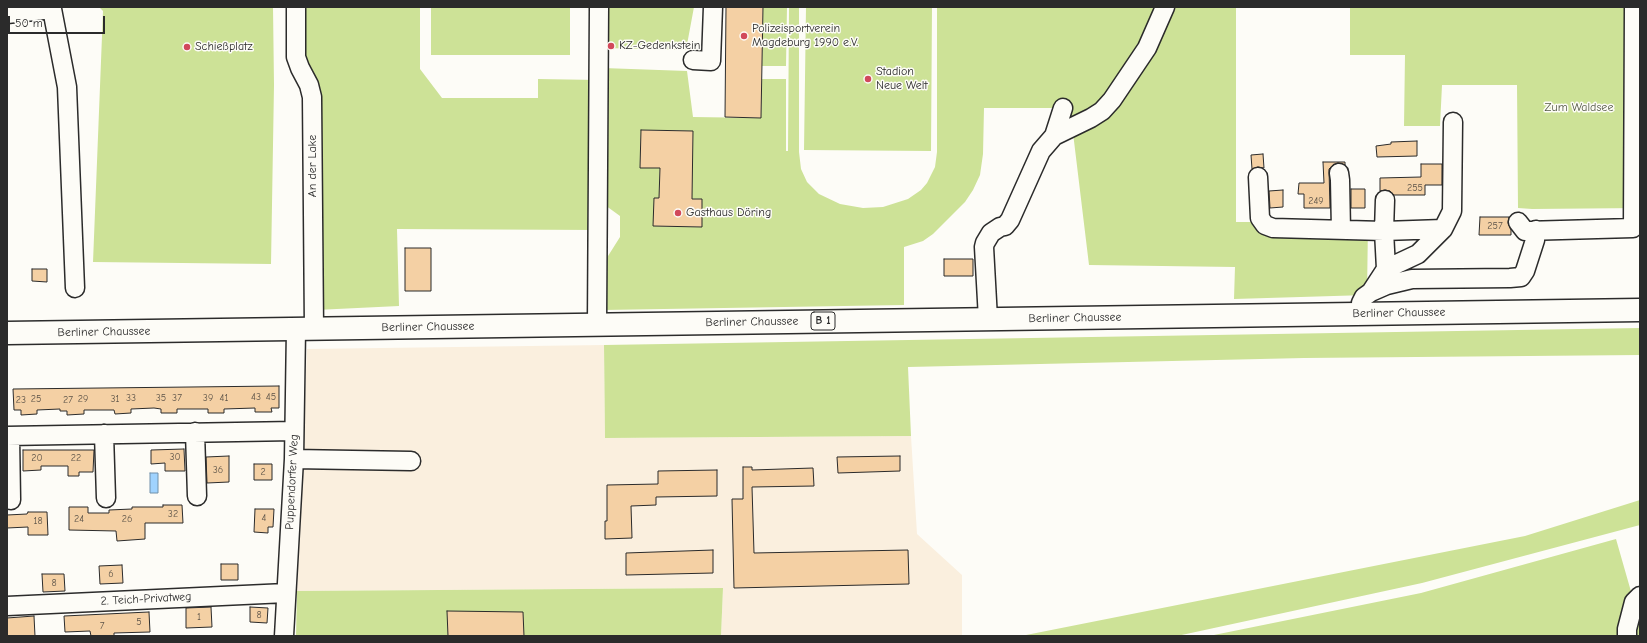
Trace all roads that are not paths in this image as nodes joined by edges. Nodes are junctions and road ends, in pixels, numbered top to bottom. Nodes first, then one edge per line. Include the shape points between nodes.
1 (296, 7) edge
2 (599, 7) edge
3 (713, 7) edge
4 (1165, 7) edge
5 (1634, 7) edge
6 (52, 8) edge
7 (7, 14) edge
8 (693, 60) dead end
9 (1063, 108) dead end
10 (1453, 122) dead end
11 (1054, 136) junction
12 (1258, 177) dead end
13 (1335, 178) dead end
14 (1385, 200) dead end
15 (1518, 222) dead end
16 (1336, 229) junction
17 (1443, 229) junction
18 (1536, 230) junction
19 (1384, 231) junction
20 (1386, 269) junction
21 (75, 288) dead end
22 (1371, 292) junction
23 (1640, 310) edge
24 (1361, 314) junction
25 (988, 319) junction
26 (597, 324) junction
27 (305, 329) junction
28 (7, 333) edge
29 (294, 431) junction
30 (195, 432) junction
31 (104, 434) junction
32 (9, 436) edge
33 (294, 459) junction
34 (411, 461) dead end
35 (196, 496) dead end
36 (106, 498) dead end
37 (11, 500) dead end
38 (286, 593) junction
39 (1640, 596) edge
40 (7, 606) edge
41 (284, 636) edge
42 (1627, 636) edge

1 - 27 street, An der Lake via 296,57 312,96
2 - 26 street
3 - 8 street via 711,61
4 - 11 street via 1147,48 1112,100 1091,118
5 - 18 street via 1633,228
6 - 7 street
6 - 21 street via 67,87
9 - 11 street
10 - 17 street via 1452,211
11 - 25 street via 1041,152 1010,220 991,234 985,243
12 - 16 street via 1260,218 1265,225 1273,228
13 - 16 street
14 - 19 street
15 - 18 street via 1525,231
16 - 19 street
17 - 19 street
17 - 20 street via 1418,254
18 - 22 street via 1535,240 1521,277 1412,279
19 - 20 street
20 - 22 street
22 - 24 street via 1361,303
23 - 24 main road, Berliner Chaussee / B 1
24 - 25 main road, Berliner Chaussee / B 1
25 - 26 main road, Berliner Chaussee / B 1
26 - 27 main road, Berliner Chaussee / B 1
27 - 28 main road, Berliner Chaussee / B 1
27 - 29 street, Puppendorfer Weg
29 - 30 street
29 - 33 street, Puppendorfer Weg
30 - 31 street
30 - 35 street
31 - 32 street
31 - 36 street
32 - 37 street
33 - 34 street
33 - 38 street, Puppendorfer Weg
38 - 40 street, 2. Teich-Privatweg
38 - 41 street, Puppendorfer Weg
39 - 42 street via 1634,602

